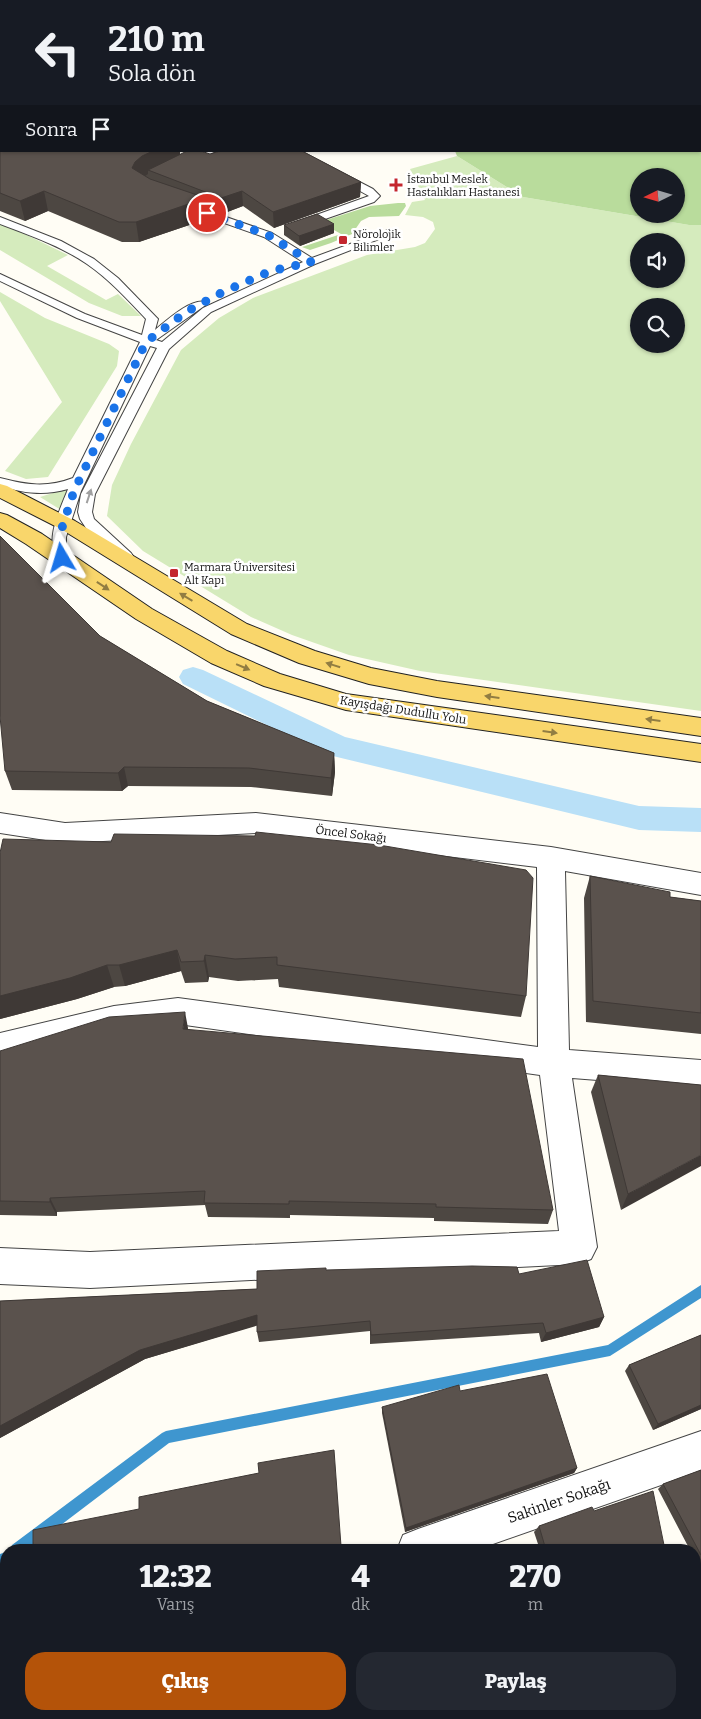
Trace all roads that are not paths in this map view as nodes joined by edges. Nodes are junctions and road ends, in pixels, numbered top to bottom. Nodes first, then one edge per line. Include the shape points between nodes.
1 (210, 152) edge
2 (294, 152) edge
3 (177, 166) edge
4 (174, 202) edge
5 (0, 220) edge
6 (277, 232) junction
7 (392, 232) dead end
8 (311, 262) junction
9 (0, 268) edge
10 (0, 277) edge
11 (34, 294) junction
12 (146, 342) junction
13 (164, 347) junction
14 (78, 481) junction
15 (0, 482) edge
16 (0, 490) edge
17 (0, 519) edge
18 (64, 523) junction
19 (62, 558) junction
20 (144, 572) junction
21 (701, 727) edge
22 (701, 753) edge
23 (0, 823) edge
24 (551, 858) junction
25 (701, 884) edge
26 (0, 1047) edge
27 (554, 1063) junction
28 (701, 1074) edge
29 (0, 1266) edge
30 (701, 1451) edge
31 (435, 1544) edge

1 - 3 lane
2 - 6 lane via 375,196
4 - 6 lane
5 - 12 lane via 43,237 91,262 152,319
6 - 8 lane
7 - 8 lane
8 - 12 lane via 271,271 223,292 186,312
8 - 13 lane via 207,310
9 - 11 lane
10 - 11 lane
11 - 12 lane
12 - 13 lane
12 - 14 lane
20 -> 13 lane via 91,525 85,512 88,494
14 - 15 lane via 42,491
14 - 18 lane
16 - 18 main road, Kayışdağı Dudullu Yolu
17 - 19 main road, Kayışdağı Dudullu Yolu
18 - 19 lane via 58,543
18 - 20 main road, Kayışdağı Dudullu Yolu
19 -> 22 main road, Kayışdağı Dudullu Yolu via 160,624 219,657 272,680 346,702
21 -> 20 main road, Kayışdağı Dudullu Yolu via 437,689 369,676 307,658 239,629
23 - 24 street, Öncel Sokağı via 65,833 256,822
24 - 25 street, Öncel Sokağı
24 - 27 street
26 - 27 street via 114,1019 178,1011
27 - 28 street
27 - 29 street via 579,1247 90,1270
30 - 31 street, Sakinler Sokağı

